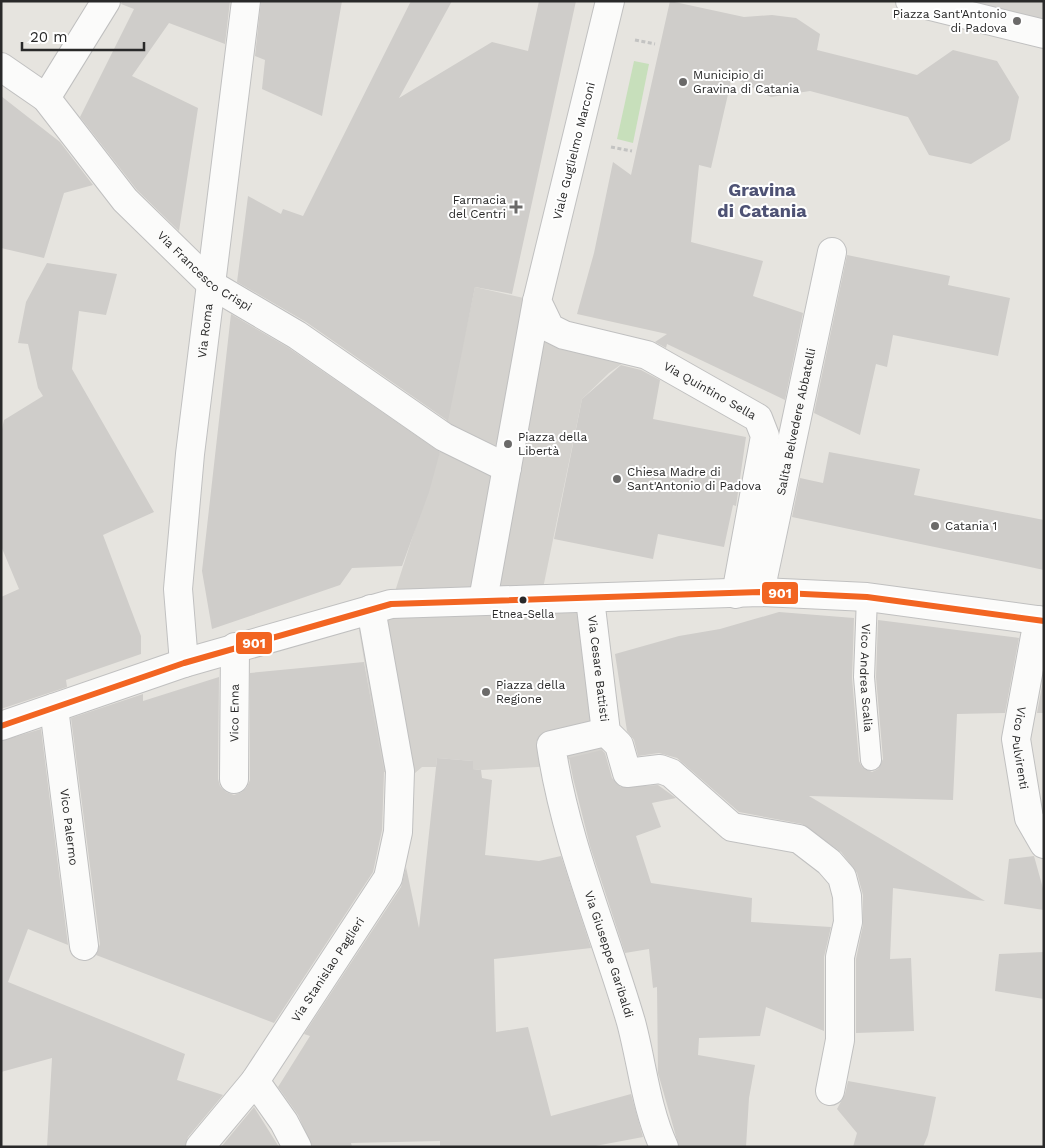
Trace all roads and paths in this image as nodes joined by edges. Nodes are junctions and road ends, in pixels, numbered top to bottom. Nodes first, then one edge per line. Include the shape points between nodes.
1 (106, 1) edge
2 (246, 1) edge
3 (610, 1) edge
4 (910, 1) edge
5 (937, 4) edge
6 (1044, 34) edge
7 (630, 38) dead end
8 (655, 44) dead end
9 (4, 77) edge
10 (46, 98) junction
11 (606, 146) dead end
12 (632, 151) dead end
13 (832, 252) dead end
14 (212, 284) junction
15 (537, 301) junction
16 (507, 468) junction
17 (748, 593) junction
18 (867, 597) junction
19 (590, 599) junction
20 (483, 600) junction
21 (370, 609) junction
22 (1041, 620) edge
23 (235, 647) junction
24 (184, 662) junction
25 (54, 708) junction
26 (1, 726) edge
27 (606, 732) junction
28 (871, 760) dead end
29 (234, 779) dead end
30 (1044, 844) edge
31 (84, 946) dead end
32 (255, 1081) junction
33 (830, 1090) dead end
34 (200, 1147) edge
35 (297, 1147) edge
36 (664, 1147) edge

1 - 10 street
2 - 14 street, Via Roma
3 - 15 street, Viale Guglielmo Marconi
4 - 5 street
5 - 6 street
7 - 8 path
9 - 10 street, Via Francesco Crispi
10 - 14 street, Via Francesco Crispi via 125,200
11 - 12 path
13 - 17 street, Salita Belvedere Abbatelli
14 - 16 street, Via Francesco Crispi via 297,336 444,437
14 - 24 street, Via Roma via 190,454 178,589
15 - 16 street, Viale Guglielmo Marconi
15 - 17 street, Via Quintino Sella via 550,328 564,335 647,355 758,418 765,436
16 - 20 street, Viale Guglielmo Marconi
17 - 18 street
17 - 19 street
18 - 22 street
18 - 28 lane, Vico Andrea Scalia via 864,677
19 - 20 street
19 - 27 street, Via Cesare Battisti
20 - 21 street via 391,604
21 - 23 street
21 - 32 street, Via Stanislao Paglieri via 400,771 398,832 388,878
22 - 30 street, Vico Pulvirenti via 1016,739 1029,818
23 - 24 street
23 - 29 street, Vico Enna
24 - 25 street
25 - 26 street
25 - 31 street, Vico Palermo
27 - 33 street, Via Cesare Battisti via 619,745 627,773 660,769 671,773 732,827 799,839 829,862 842,877 848,922 840,957 840,1040
27 - 36 street, Via Giuseppe Garibaldi via 551,745 553,762 574,853 630,1022 656,1129
32 - 34 street, Via Stanislao Paglieri
32 - 35 street

